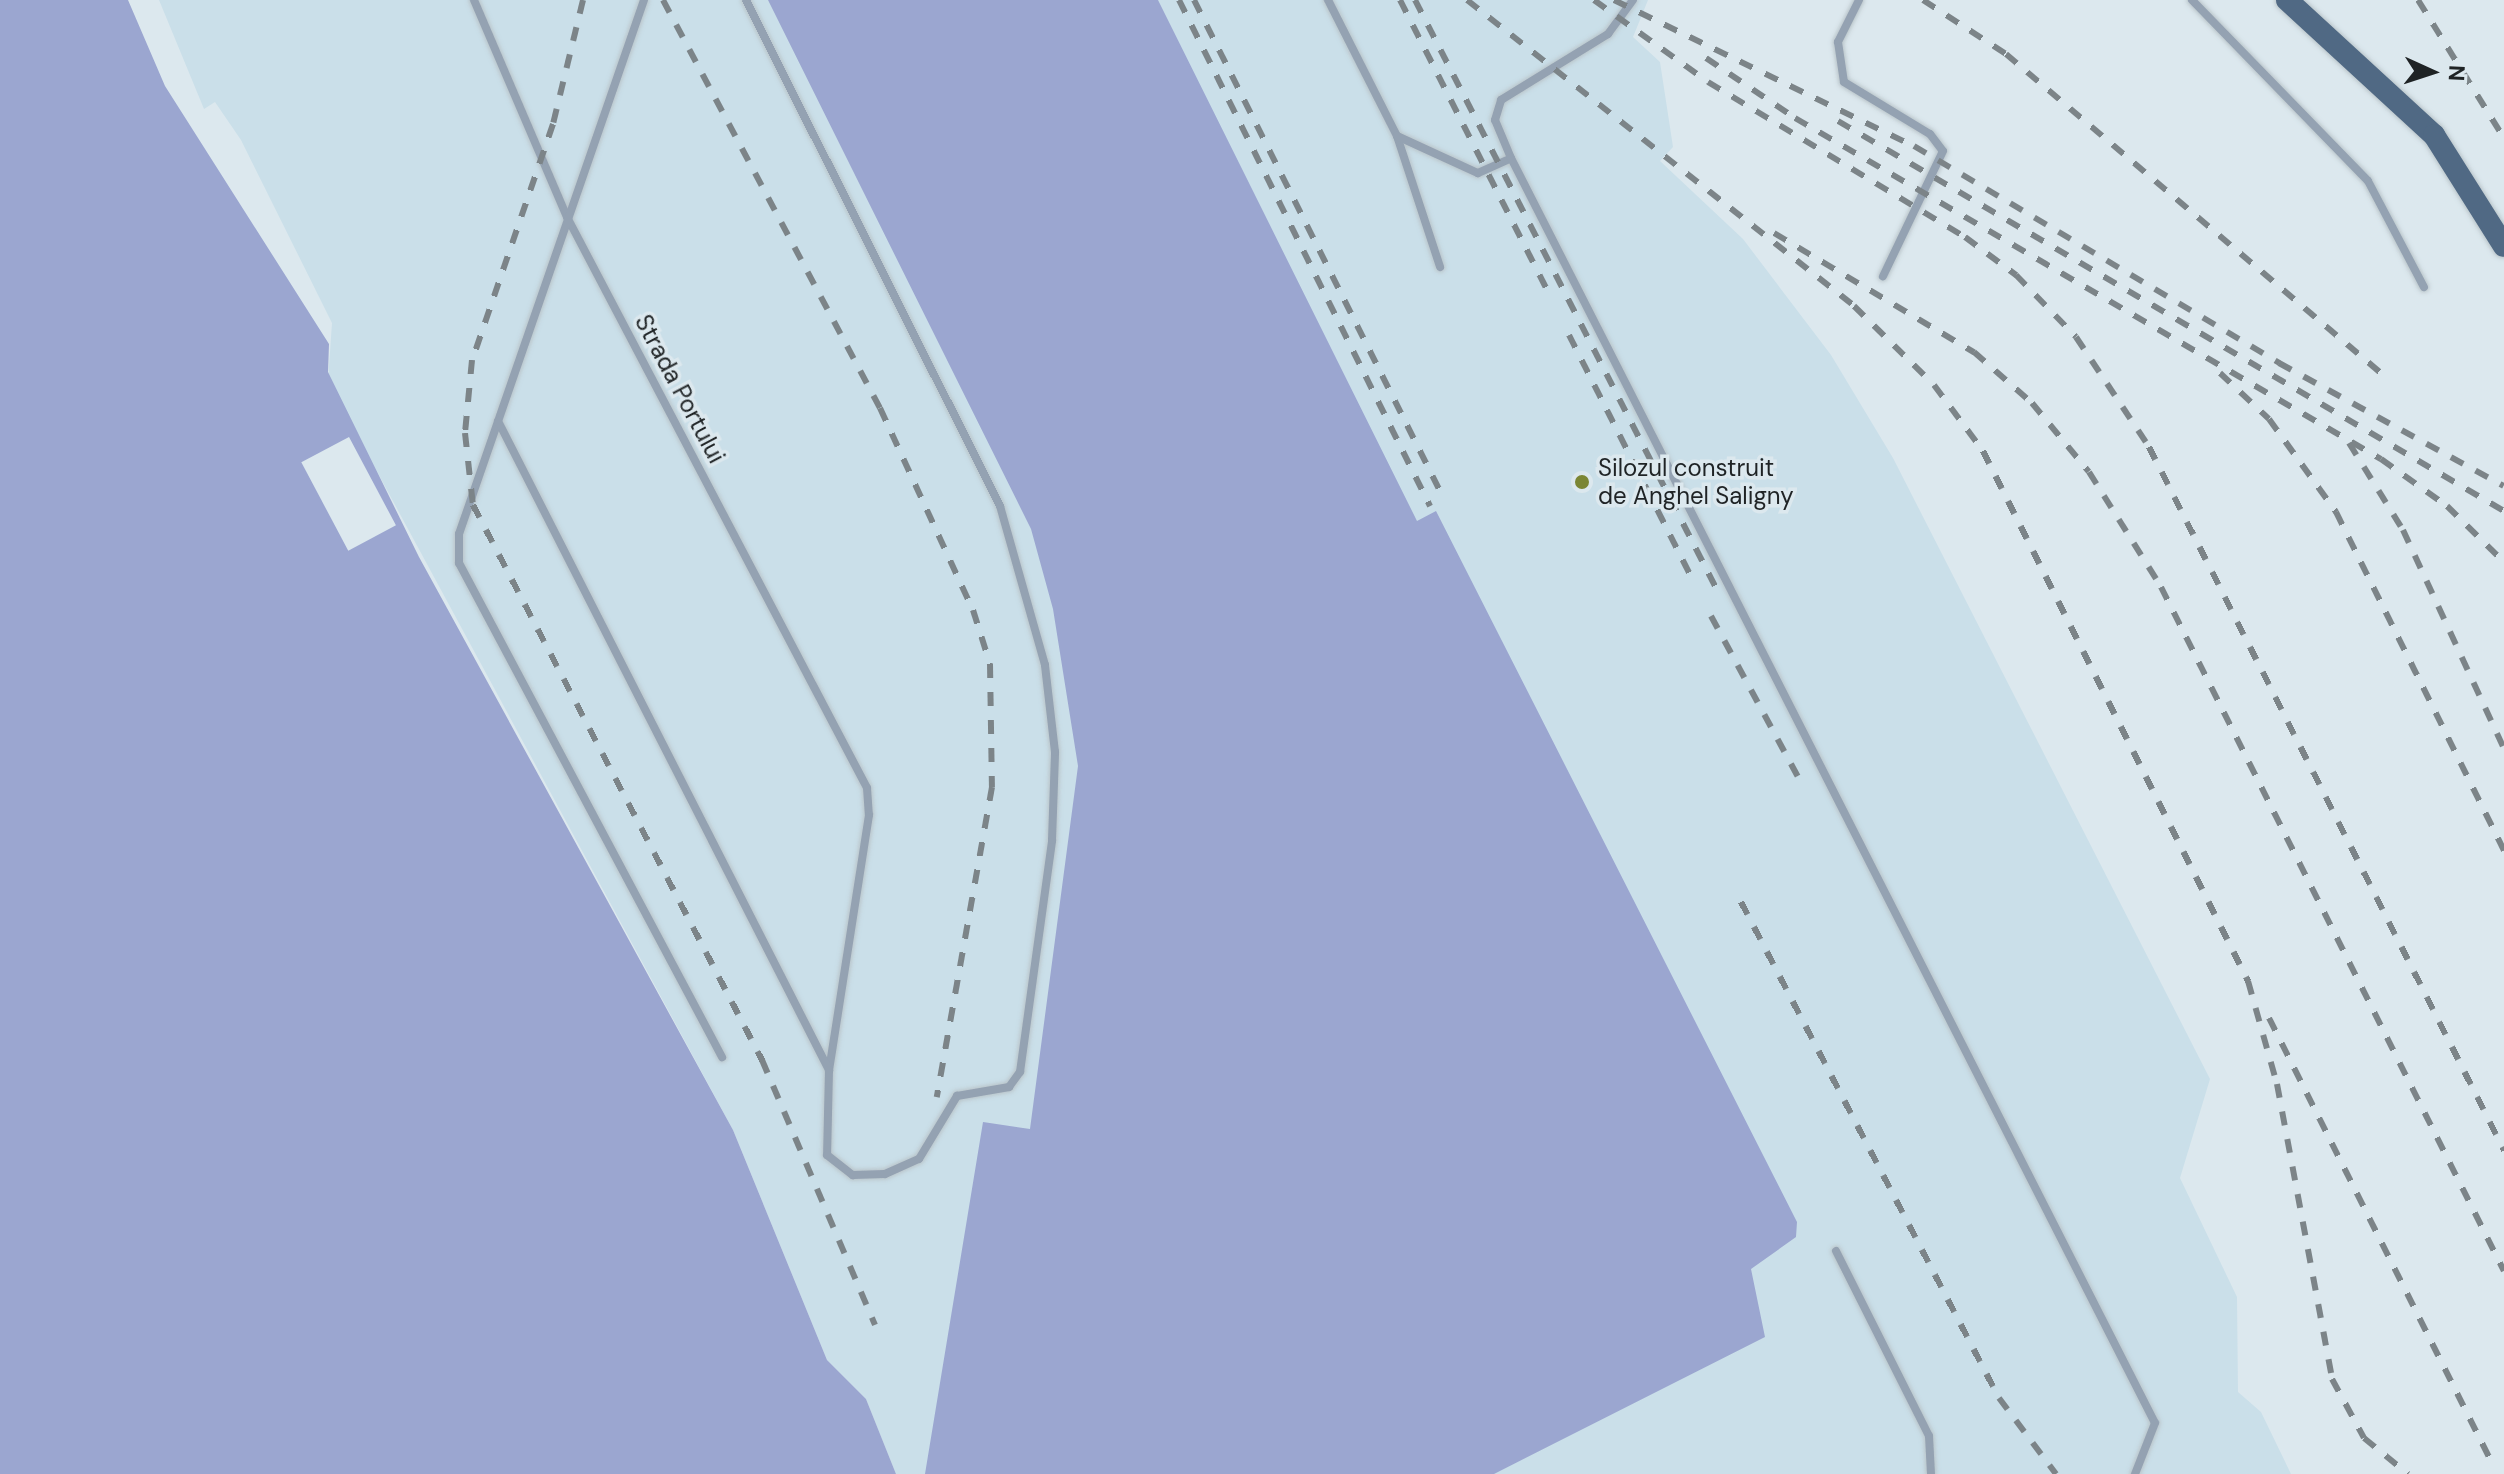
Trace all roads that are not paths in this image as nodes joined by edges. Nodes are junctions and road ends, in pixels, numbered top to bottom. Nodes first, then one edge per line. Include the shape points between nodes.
1 (474, 0) edge
2 (644, 0) edge
3 (746, 0) edge
4 (1328, 0) edge
5 (1633, 0) edge
6 (1859, 0) edge
7 (2192, 0) edge
8 (2287, 0) edge
9 (1397, 136) junction
10 (1511, 158) junction
11 (567, 217) junction
12 (2504, 246) edge
13 (1440, 267) dead end
14 (1883, 276) dead end
15 (2424, 287) dead end
16 (498, 421) junction
17 (722, 1057) dead end
18 (829, 1070) junction
19 (1836, 1251) dead end
20 (1931, 1474) edge
21 (2135, 1474) edge

1 - 11 lane, Strada Portului
2 - 11 lane
3 - 18 lane via 1000,506 1031,598 1055,752 1052,840 1020,1072 1009,1087 957,1096 919,1159 885,1174 853,1175 836,1167 824,1142
4 - 9 lane
5 - 10 lane via 1608,34 1501,100 1495,120
6 - 14 lane via 1838,42 1844,82 1930,134 1943,151
7 - 15 lane via 2368,181
8 - 12 main road via 2434,135
9 - 10 lane via 1478,173
9 - 13 lane
10 - 21 lane via 2155,1423
11 - 16 lane
11 - 18 lane, Strada Portului via 867,788 869,815
16 - 17 lane via 459,534 461,579
16 - 18 lane
19 - 20 lane via 1929,1436

